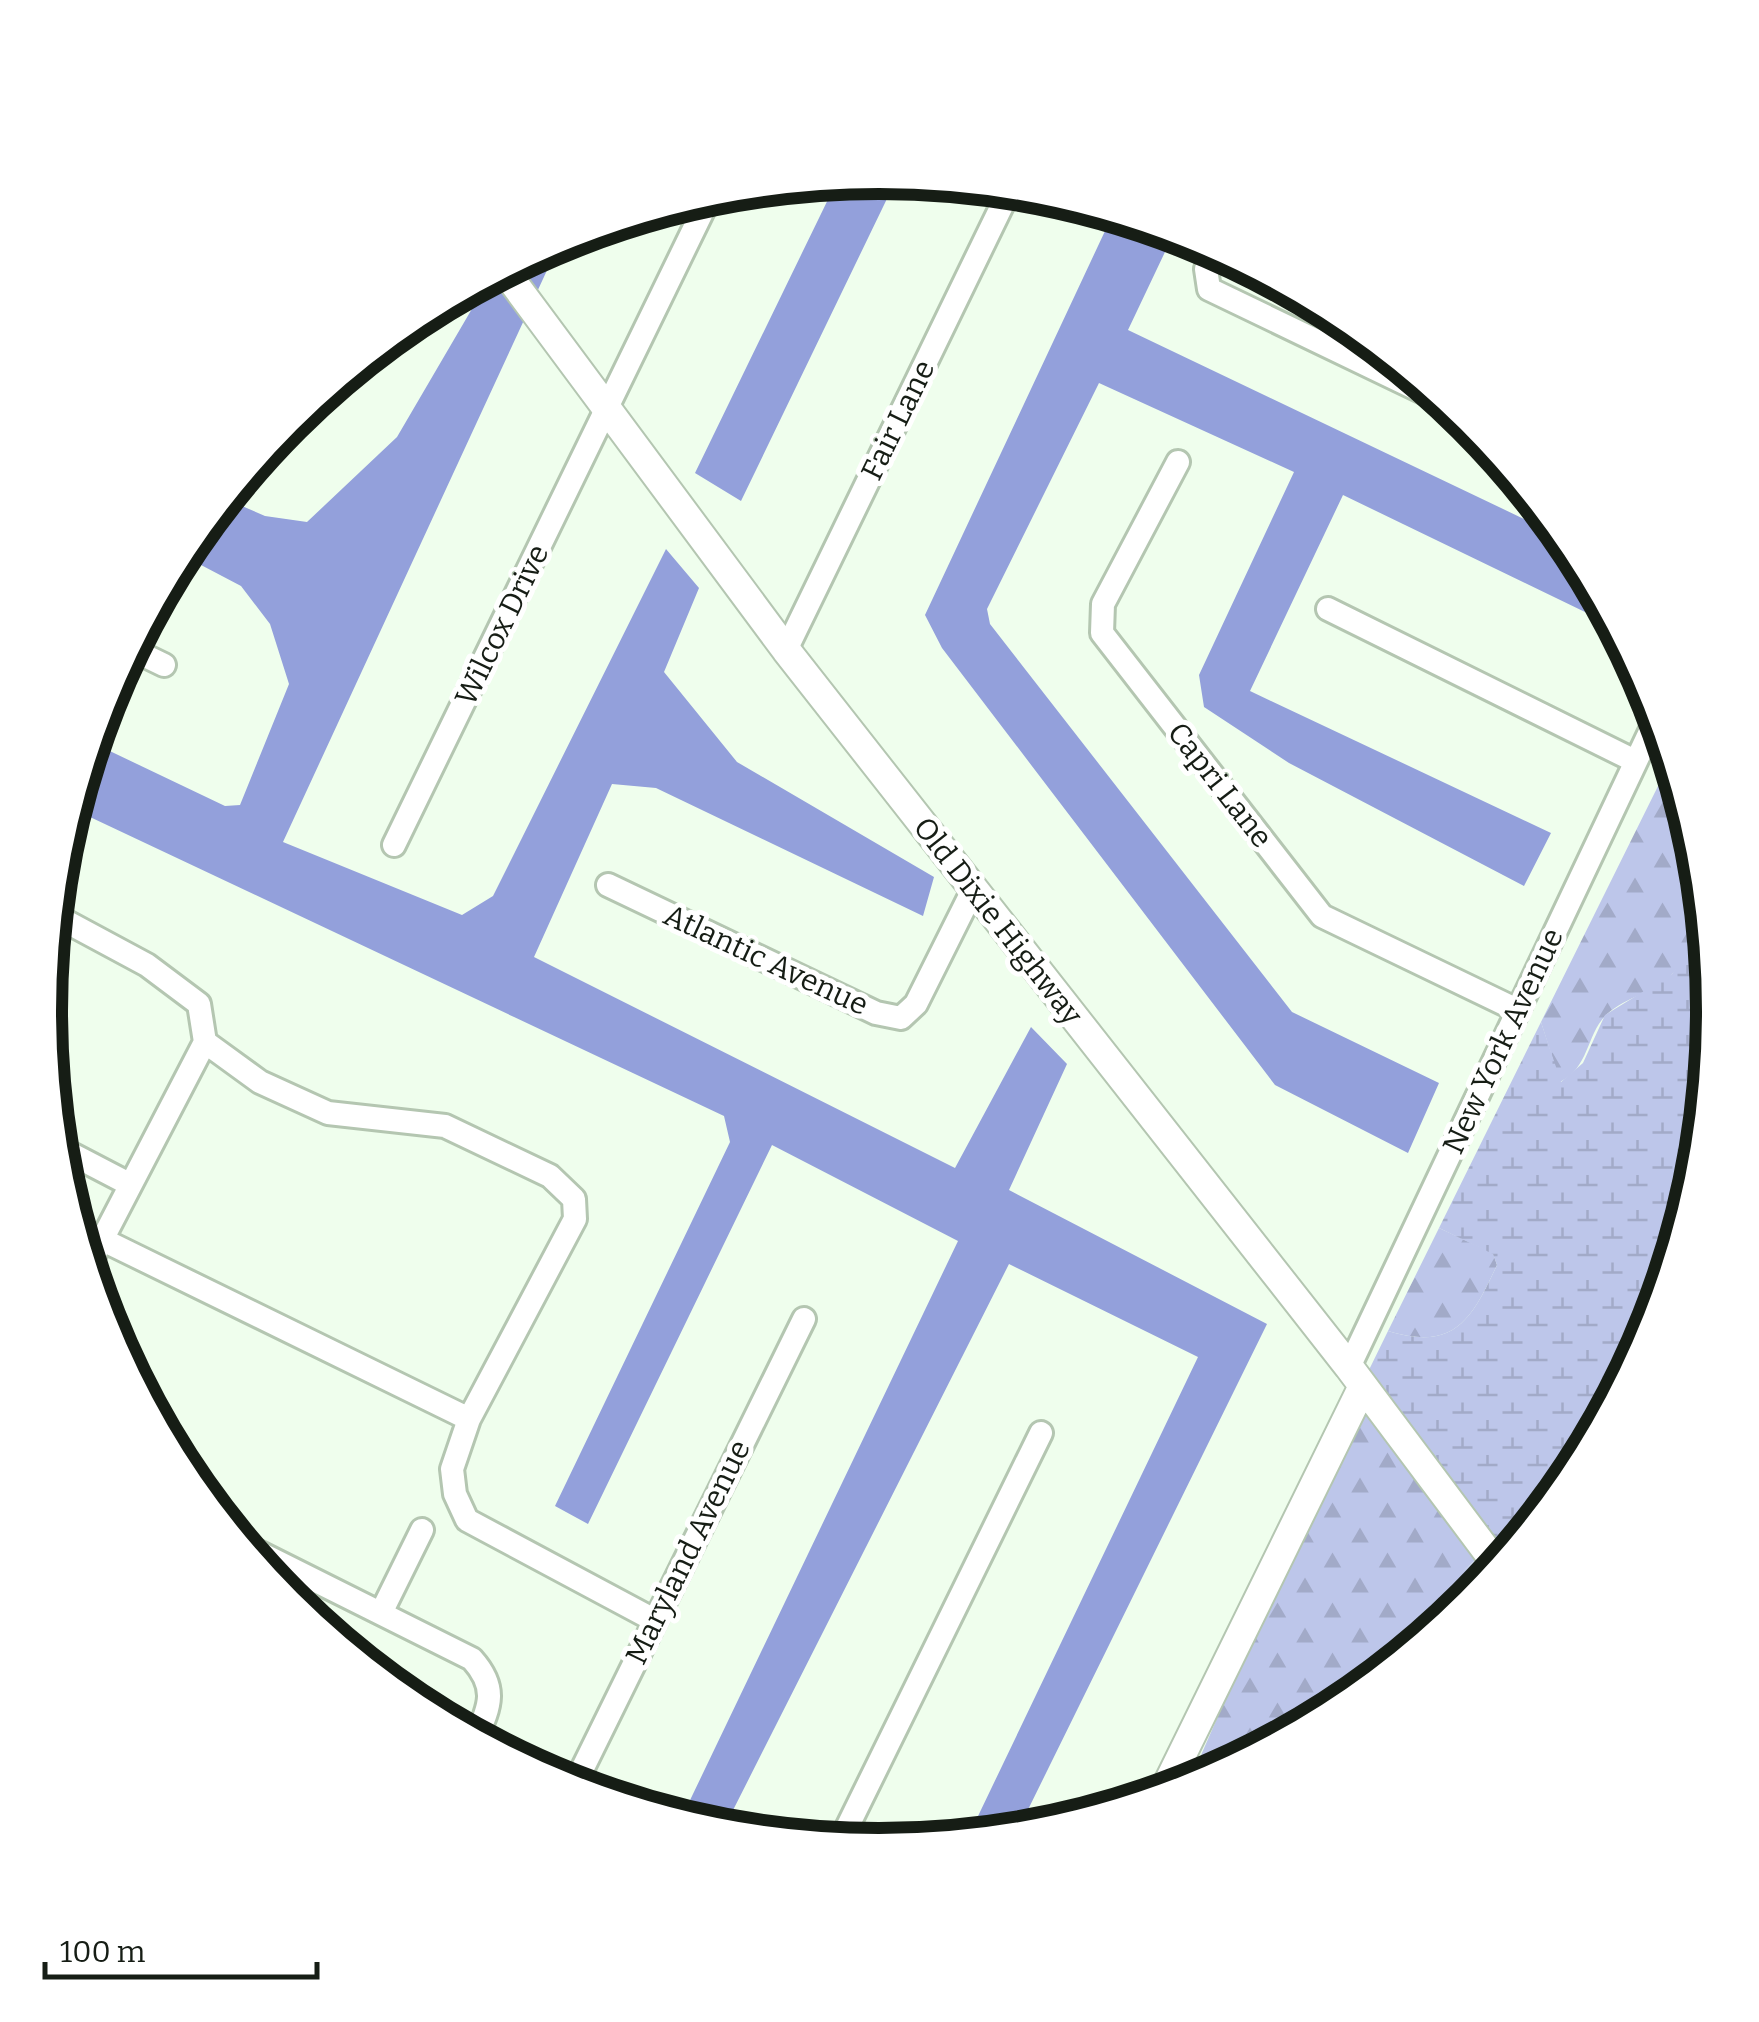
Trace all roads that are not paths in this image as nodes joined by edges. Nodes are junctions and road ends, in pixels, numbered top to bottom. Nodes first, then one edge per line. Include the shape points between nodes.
1 (1003, 204) edge
2 (702, 214) edge
3 (1209, 264) edge
4 (513, 281) edge
5 (1394, 377) edge
6 (609, 406) junction
7 (1178, 462) dead end
8 (1328, 609) dead end
9 (786, 650) junction
10 (145, 655) edge
11 (164, 664) dead end
12 (1648, 735) edge
13 (1635, 761) junction
14 (394, 845) dead end
15 (608, 884) dead end
16 (973, 890) junction
17 (67, 922) edge
18 (1517, 1010) junction
19 (205, 1042) junction
20 (76, 1156) edge
21 (129, 1184) junction
22 (101, 1239) junction
23 (97, 1246) edge
24 (804, 1319) dead end
25 (1355, 1378) junction
26 (469, 1419) junction
27 (1041, 1433) dead end
28 (422, 1530) dead end
29 (1489, 1555) edge
30 (276, 1562) edge
31 (381, 1613) junction
32 (654, 1620) junction
33 (482, 1725) edge
34 (581, 1771) edge
35 (1172, 1774) edge
36 (847, 1827) edge

1 - 9 street, Fair Lane
2 - 6 street, Wilcox Drive
3 - 5 street via 1210,288
4 - 6 street, Old Dixie Highway
6 - 9 street, Old Dixie Highway
6 - 14 street, Wilcox Drive
7 - 18 street, Capri Lane via 1102,604 1102,633 1322,916
8 - 13 street
9 - 16 street, Old Dixie Highway
10 - 11 street
12 - 13 street, New York Avenue
13 - 18 street, New York Avenue
15 - 16 street, Atlantic Avenue via 876,1014 901,1018 916,1004
16 - 25 street, Old Dixie Highway
17 - 19 street via 199,1004
18 - 25 street, New York Avenue
19 - 21 street
19 - 26 street via 260,1082 328,1113 445,1126 550,1176 574,1199 574,1219
20 - 21 street
21 - 22 street
22 - 23 street
22 - 26 street
24 - 32 street, Maryland Avenue
25 - 29 street, Old Dixie Highway
25 - 35 street, New York Avenue
26 - 32 street via 452,1469 468,1520
27 - 36 street
28 - 31 street
30 - 31 street
31 - 33 street via 472,1659 491,1686
32 - 34 street, Maryland Avenue

